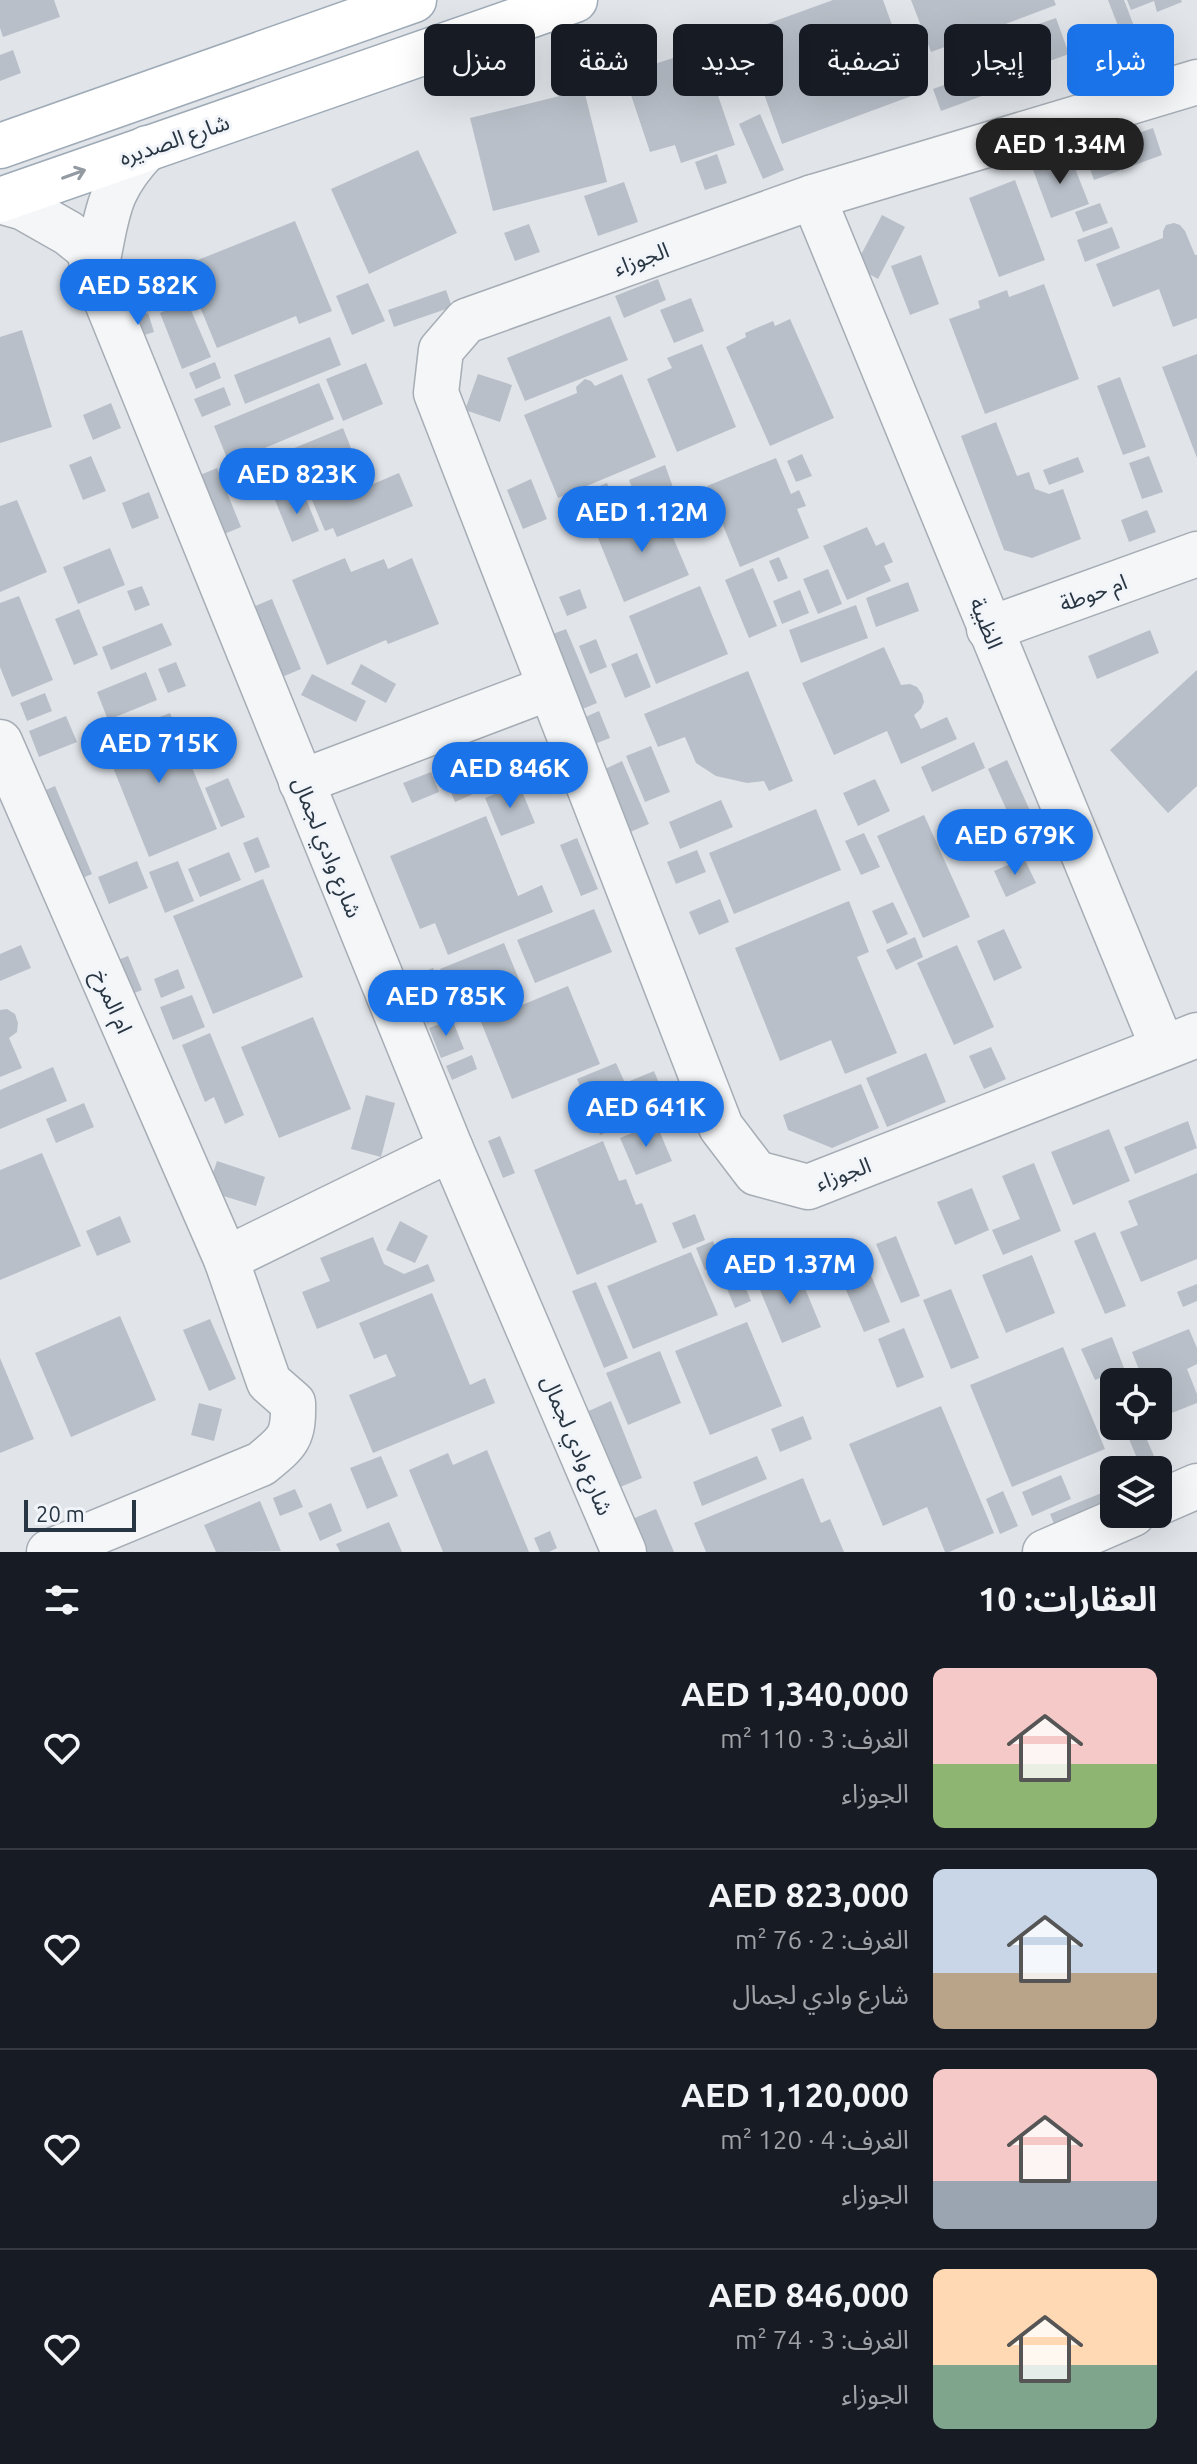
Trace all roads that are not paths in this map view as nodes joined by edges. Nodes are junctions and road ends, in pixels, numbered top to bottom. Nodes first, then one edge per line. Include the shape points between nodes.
1 (414, 0) edge
2 (575, 0) edge
3 (1197, 82) edge
4 (0, 146) edge
5 (147, 148) junction
6 (813, 197) junction
7 (0, 200) edge
8 (95, 273) junction
9 (1197, 554) edge
10 (989, 629) junction
11 (549, 688) junction
12 (0, 742) edge
13 (301, 782) junction
14 (1180, 1042) edge
15 (451, 1149) junction
16 (226, 1259) junction
17 (1197, 1486) edge
18 (1172, 1497) edge
19 (1101, 1528) edge
20 (49, 1552) edge
21 (624, 1552) edge
22 (1045, 1552) edge

1 - 4 main road
2 - 5 main road, شارع الصديره
3 - 6 street, الجوزاء
7 -> 5 main road, شارع الصديره
5 - 8 street via 115,189
6 - 10 street, الظبية
6 - 11 street, الجوزاء via 466,321 441,350 436,393
7 - 8 street, شارع وادي لجمال via 68,233 88,249
8 - 13 street, شارع وادي لجمال
9 - 10 street, ام حوطة
10 - 14 street, الظبية
11 - 13 street
11 - 14 street, الجوزاء via 721,1127 756,1173 808,1187
12 - 16 street, ام المرخ
13 - 15 street, شارع وادي لجمال
15 - 16 street
15 - 21 street, شارع وادي لجمال
16 - 20 street, ام المرخ via 269,1382 293,1403 294,1428 261,1464
17 - 18 street
19 - 22 street

